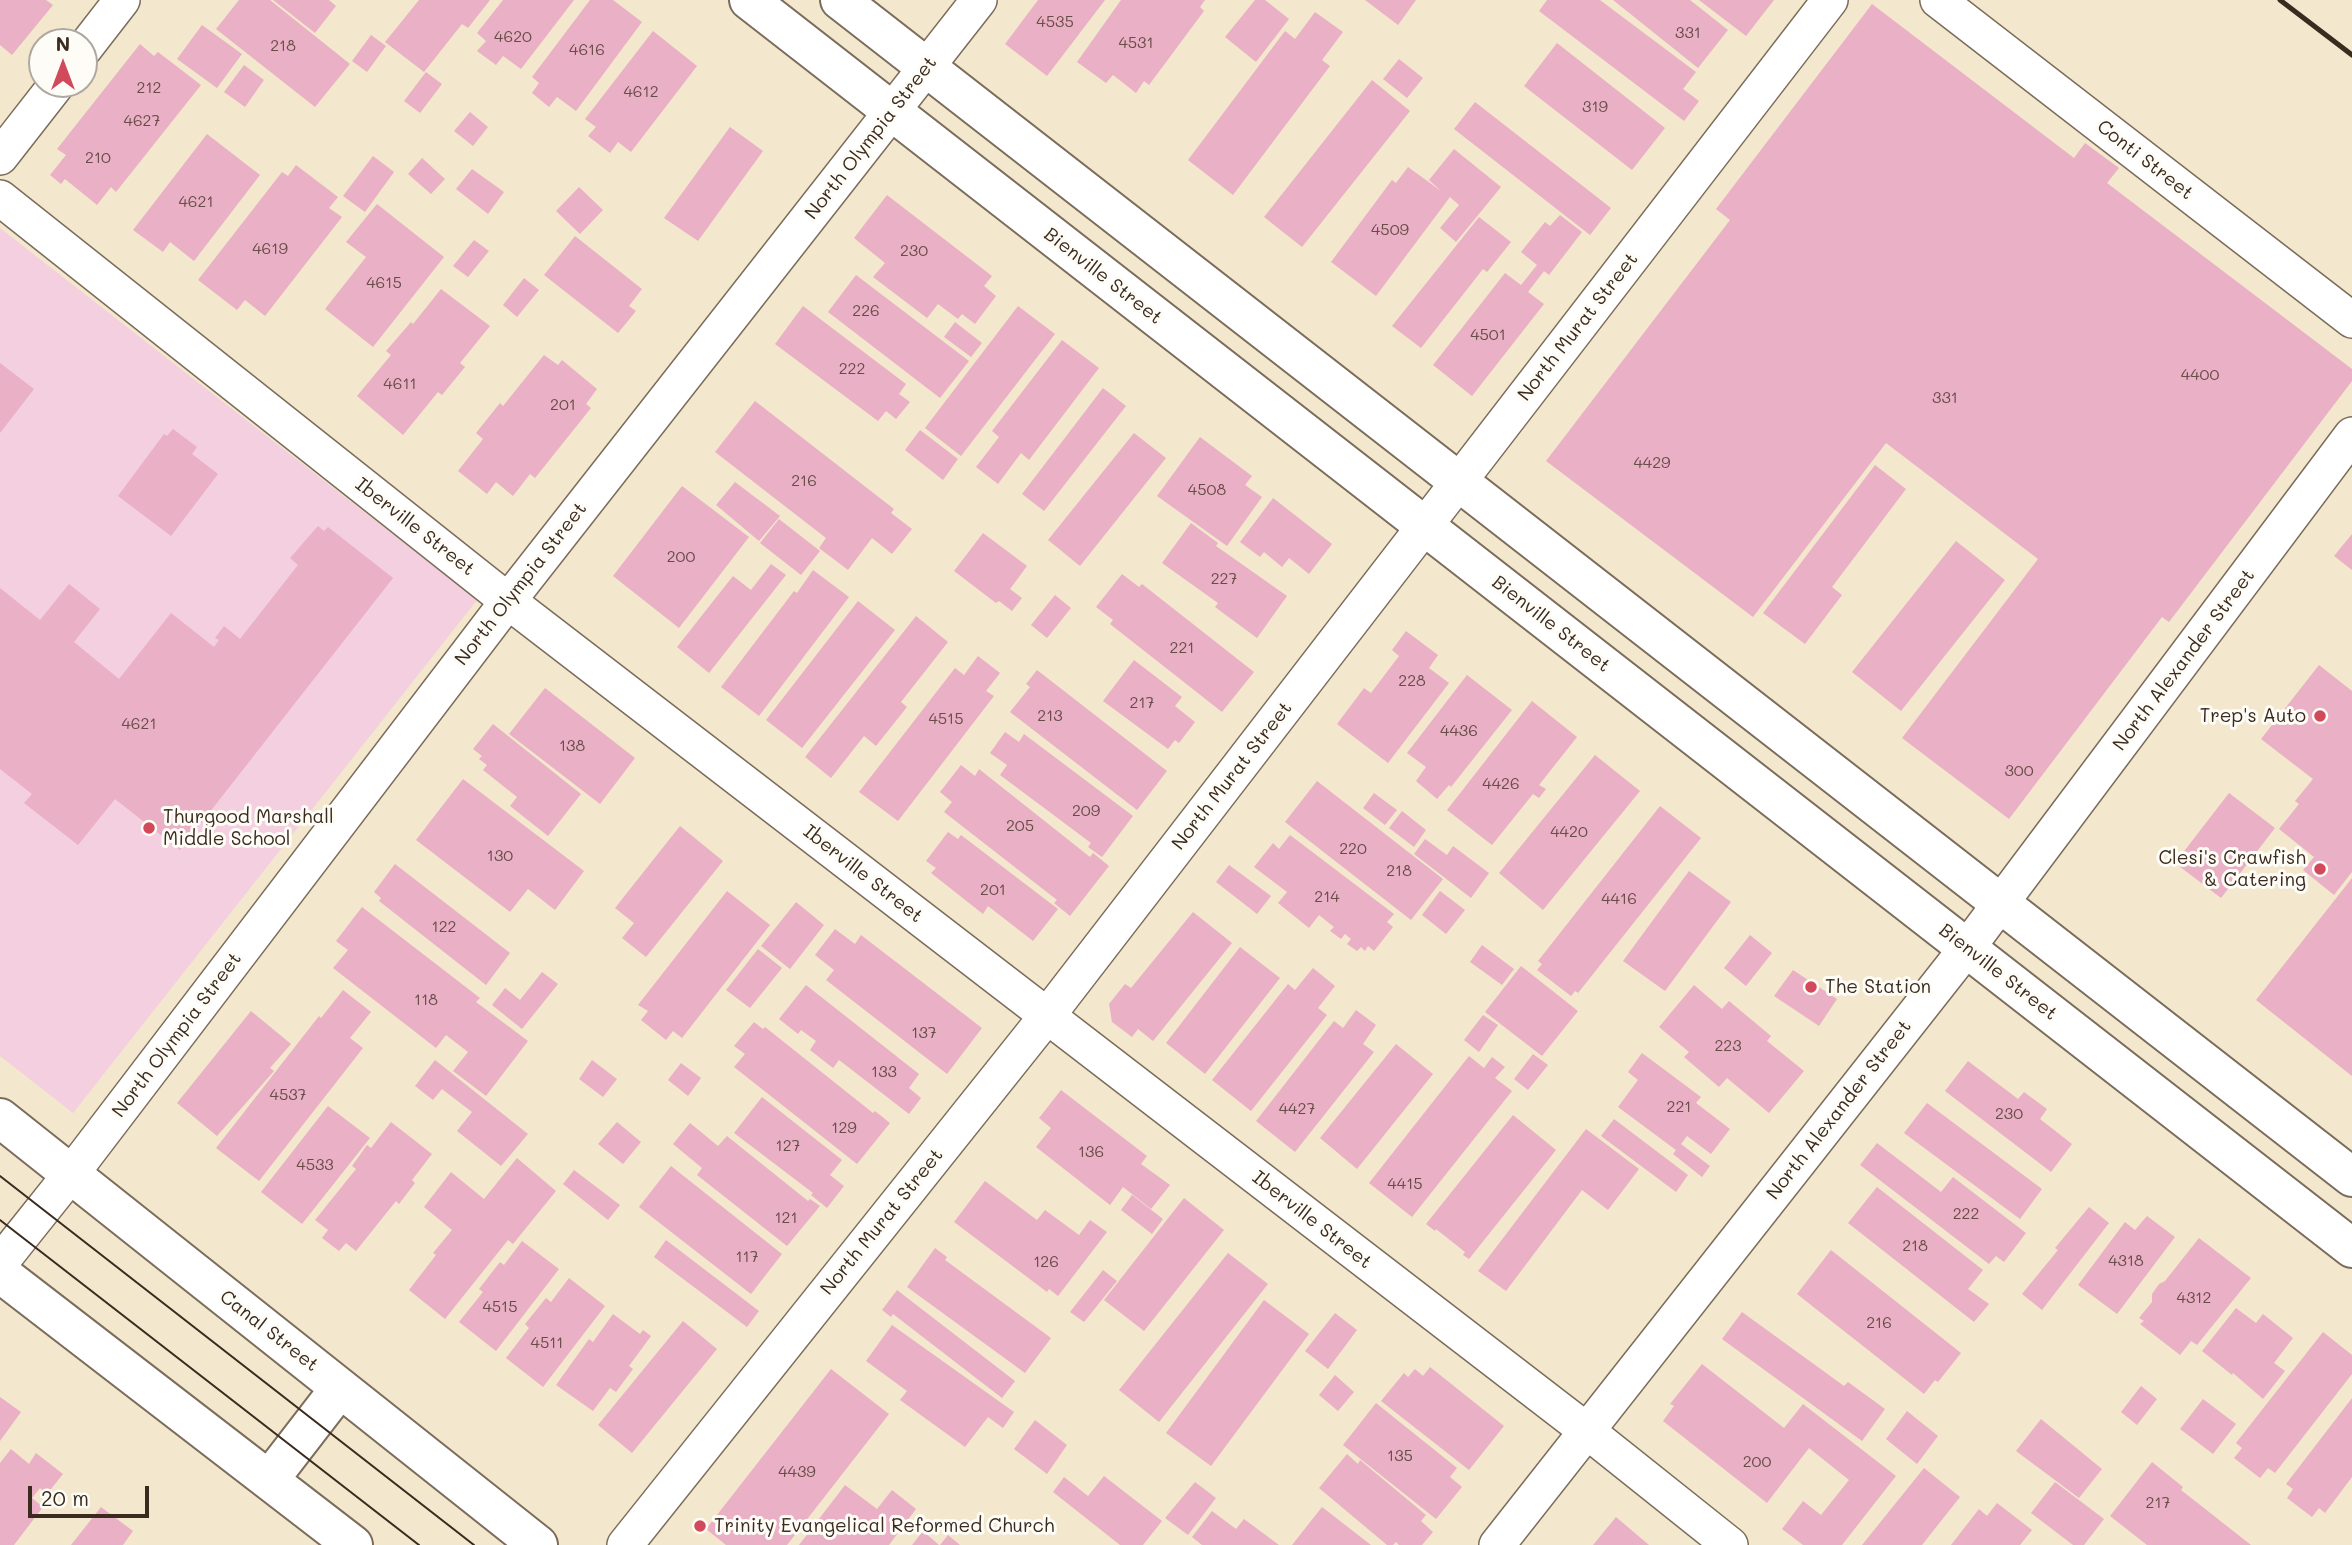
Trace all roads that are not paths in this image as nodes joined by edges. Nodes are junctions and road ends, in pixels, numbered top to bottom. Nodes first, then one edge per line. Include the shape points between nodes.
1 (122, 0) edge
2 (750, 0) edge
3 (840, 0) edge
4 (979, 0) edge
5 (1830, 0) edge
6 (1938, 0) edge
7 (98, 31) edge
8 (926, 67) junction
9 (46, 98) edge
10 (892, 111) junction
11 (0, 157) edge
12 (0, 198) edge
13 (2352, 320) edge
14 (2352, 435) edge
15 (1459, 481) junction
16 (1425, 526) junction
17 (508, 601) junction
18 (2001, 902) junction
19 (1967, 948) junction
20 (1047, 1016) junction
21 (0, 1118) edge
22 (71, 1174) junction
23 (2352, 1177) edge
24 (2352, 1248) edge
25 (0, 1263) edge
26 (0, 1273) edge
27 (340, 1388) junction
28 (1587, 1431) junction
29 (269, 1480) junction
30 (353, 1545) edge
31 (538, 1545) edge
32 (625, 1545) edge
33 (1497, 1545) edge
34 (1730, 1545) edge

1 - 7 street
2 - 10 street, Bienville Street
3 - 8 street
4 - 8 street, North Olympia Street
5 - 15 street, North Murat Street
6 - 13 street, Conti Street
8 - 10 street, North Olympia Street
8 - 15 street
9 - 11 street
10 - 16 street, Bienville Street
10 - 17 street, North Olympia Street
12 - 17 street, Iberville Street
14 - 18 street, North Alexander Street
15 - 16 street, North Murat Street
15 - 18 street
16 - 19 street, Bienville Street
16 - 20 street, North Murat Street
17 - 20 street, Iberville Street
17 - 22 street, North Olympia Street
18 - 19 street, North Alexander Street
18 - 23 street
19 - 24 street, Bienville Street
19 - 28 street, North Alexander Street
20 - 28 street, Iberville Street
20 - 32 street, North Murat Street
21 - 22 street, Canal Street
22 - 25 street, North Olympia Street
22 - 27 street, Canal Street
26 - 29 street
27 - 29 street
27 - 31 street, Canal Street
28 - 33 street, North Alexander Street
28 - 34 street, Iberville Street
29 - 30 street

